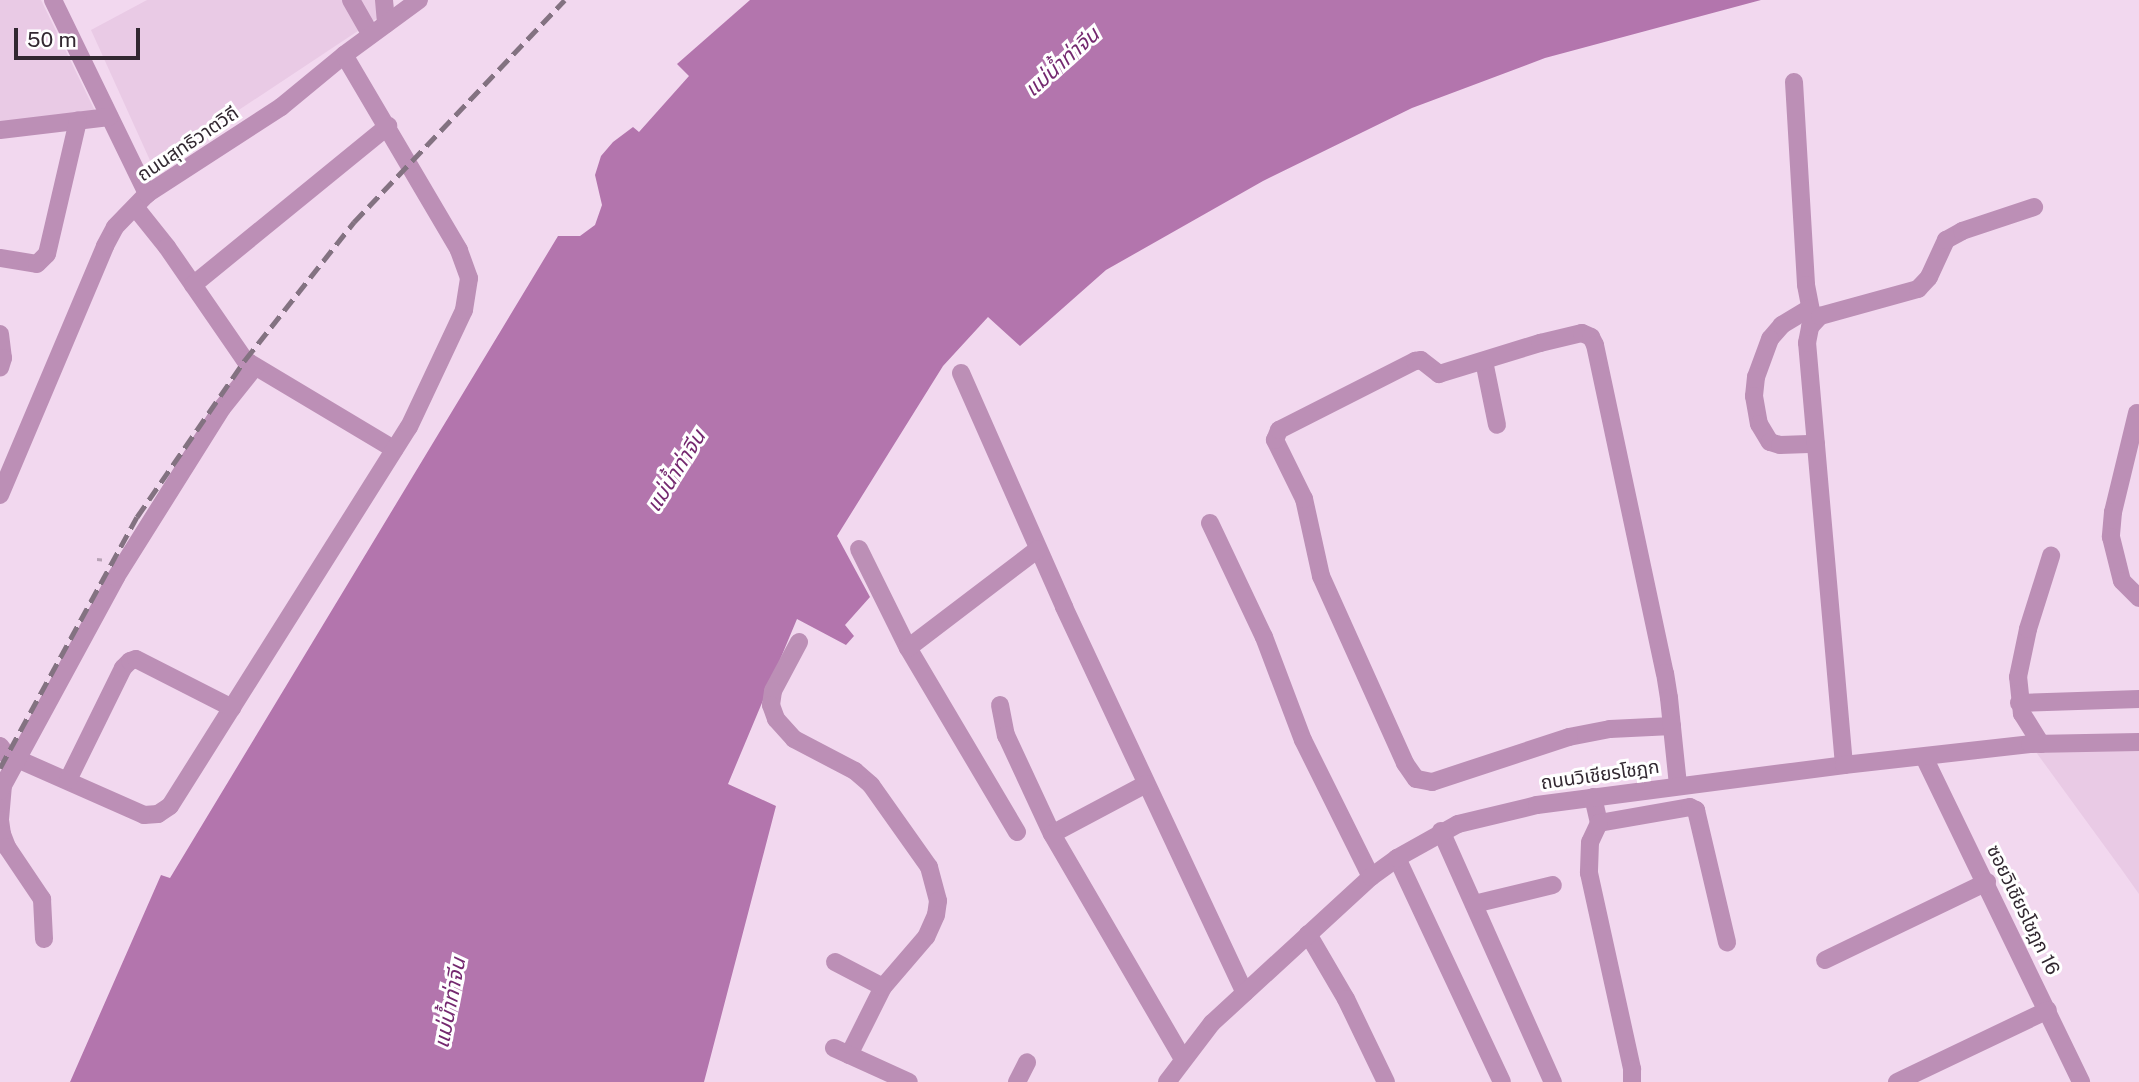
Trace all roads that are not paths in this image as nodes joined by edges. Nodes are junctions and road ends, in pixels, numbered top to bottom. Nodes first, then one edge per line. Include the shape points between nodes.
1 (53, 0) edge
2 (351, 0) edge
3 (384, 0) edge
4 (419, 0) edge
5 (386, 24) junction
6 (371, 35) junction
7 (344, 55) junction
8 (1794, 82) dead end
9 (109, 117) junction
10 (78, 121) junction
11 (388, 126) junction
12 (0, 131) edge
13 (141, 201) junction
14 (2034, 207) dead end
15 (0, 258) edge
16 (193, 285) junction
17 (1811, 314) junction
18 (0, 334) edge
19 (1484, 361) junction
20 (250, 363) junction
21 (0, 368) edge
22 (961, 373) dead end
23 (2137, 413) dead end
24 (1497, 425) dead end
25 (1816, 444) junction
26 (394, 449) junction
27 (0, 495) edge
28 (1210, 523) dead end
29 (859, 549) dead end
30 (1038, 549) junction
31 (2051, 556) dead end
32 (2139, 598) edge
33 (799, 642) dead end
34 (908, 648) junction
35 (2139, 699) edge
36 (2019, 703) junction
37 (1000, 705) dead end
38 (233, 708) junction
39 (1672, 726) junction
40 (2139, 742) edge
41 (2036, 744) junction
42 (7, 753) edge
43 (1924, 757) junction
44 (1844, 765) junction
45 (68, 780) junction
46 (1146, 784) junction
47 (1678, 785) junction
48 (2, 788) edge
49 (1593, 797) junction
50 (1599, 823) junction
51 (1441, 831) junction
52 (1017, 832) dead end
53 (1052, 834) junction
54 (1397, 858) junction
55 (1371, 877) junction
56 (1987, 882) junction
57 (1553, 885) dead end
58 (1474, 904) junction
59 (1308, 934) junction
60 (44, 939) dead end
61 (1727, 942) dead end
62 (1825, 960) dead end
63 (835, 962) dead end
64 (883, 987) junction
65 (1245, 992) junction
66 (2048, 1010) junction
67 (1183, 1059) junction
68 (1027, 1062) dead end
69 (909, 1082) edge
70 (1017, 1082) edge
71 (1167, 1082) edge
72 (1385, 1082) edge
73 (1502, 1082) edge
74 (1553, 1082) edge
75 (1632, 1082) edge
76 (1897, 1082) edge
77 (2081, 1082) edge

1 - 9 street
2 - 6 street
3 - 5 street
4 - 5 street, ถนนสุทธิวาตวิถี
5 - 6 street, ถนนสุทธิวาตวิถี
6 - 7 street, ถนนสุทธิวาตวิถี
7 - 11 street
7 - 13 street, ถนนสุทธิวาตวิถี via 281,107
8 - 17 street
9 - 10 street
9 - 13 street
10 - 12 street
10 - 15 street via 47,254 37,264
11 - 16 street
11 - 26 street via 459,250 469,278 464,310 409,427
13 - 16 street
13 - 27 street, ถนนสุทธิวาตวิถี via 115,227 104,246
14 - 17 street via 1946,240 1929,277 1918,289
16 - 20 street
17 - 25 street via 1807,342
17 - 25 street via 1782,325 1770,340 1754,396 1759,424 1770,442
18 - 21 street
19 - 24 street
19 - 39 street via 1582,333 1591,337 1665,673
19 - 39 street via 1439,374 1421,360 1406,364 1279,430 1275,440 1304,499 1321,576 1405,763 1416,779 1432,782 1569,737
20 - 26 street
20 - 42 street
22 - 30 street
23 - 32 street via 2111,537 2122,581
25 - 44 street
26 - 38 street
28 - 55 street via 1264,637 1303,740
29 - 34 street
30 - 34 street
30 - 46 street
31 - 36 street via 2021,656
33 - 64 street via 774,691 771,705 776,719 794,739 855,771 871,785 929,867 935,885 932,927
34 - 52 street
35 - 36 street
36 - 41 street
37 - 53 street via 1006,735
38 - 45 street via 170,806 158,814 144,815
38 - 45 street via 136,659 130,661 122,668
39 - 47 street
40 - 41 street, ถนนวิเชียรโชฎก
41 - 43 street, ถนนวิเชียรโชฎก
42 - 45 street
42 - 48 street
43 - 44 street, ถนนวิเชียรโชฎก
43 - 56 street, ซอยวิเชียรโชฎก 16
44 - 47 street, ถนนวิเชียรโชฎก
46 - 53 street
46 - 65 street
47 - 49 street, ถนนวิเชียรโชฎก
48 - 60 street via 2,834 42,899
49 - 50 street
49 - 51 street, ถนนวิเชียรโชฎก via 1493,814
50 - 61 street via 1690,807 1696,810
50 - 75 street via 1590,842 1589,873
51 - 54 street, ถนนวิเชียรโชฎก
51 - 58 street
53 - 67 street
54 - 55 street, ถนนวิเชียรโชฎก
54 - 73 street
55 - 59 street, ถนนวิเชียรโชฎก
56 - 62 street
56 - 66 street, ซอยวิเชียรโชฎก 16
57 - 58 street
58 - 74 street
59 - 65 street, ถนนวิเชียรโชฎก
59 - 72 street via 1346,999
63 - 64 street
64 - 69 street via 841,1051
65 - 67 street, ถนนวิเชียรโชฎก
66 - 76 street
66 - 77 street, ซอยวิเชียรโชฎก 16
67 - 71 street, ถนนวิเชียรโชฎก
68 - 70 street

